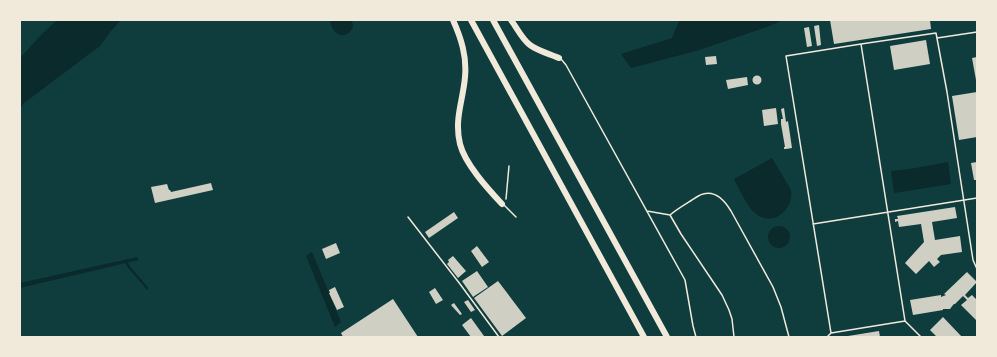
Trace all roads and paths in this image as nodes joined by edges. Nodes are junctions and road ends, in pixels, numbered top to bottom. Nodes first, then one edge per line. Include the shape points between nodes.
1 (453, 20) edge
2 (470, 20) edge
3 (493, 20) edge
4 (511, 20) edge
5 (977, 32) edge
6 (937, 38) junction
7 (861, 44) junction
8 (559, 58) joint
9 (509, 166) dead end
10 (977, 198) edge
11 (963, 200) junction
12 (504, 205) junction
13 (647, 211) junction
14 (888, 212) junction
15 (670, 215) junction
16 (408, 216) dead end
17 (516, 217) dead end
18 (813, 224) junction
19 (977, 269) edge
20 (905, 321) junction
21 (830, 333) junction
22 (499, 337) edge
23 (644, 337) edge
24 (667, 337) edge
25 (696, 337) edge
26 (734, 337) edge
27 (789, 337) edge
28 (827, 337) edge
29 (921, 337) edge

1 - 12 highway via 465,58 465,76 458,119 460,144 476,173
2 - 23 highway
3 - 24 highway
4 - 8 highway via 529,44
5 - 6 lane
6 - 7 lane via 936,33
6 - 11 lane
7 - 14 lane
7 - 18 lane via 786,56
8 - 13 lane via 566,65
9 - 12 path
10 - 11 lane
11 - 14 lane
11 - 19 lane via 973,260
12 - 17 lane
13 - 15 lane
13 - 25 lane via 684,280
14 - 18 lane
14 - 20 lane
15 - 26 lane via 722,295 730,315
15 - 27 lane via 704,194 715,194 723,200 773,288
16 - 22 lane
18 - 21 lane
20 - 21 lane
20 - 29 lane
21 - 28 lane

